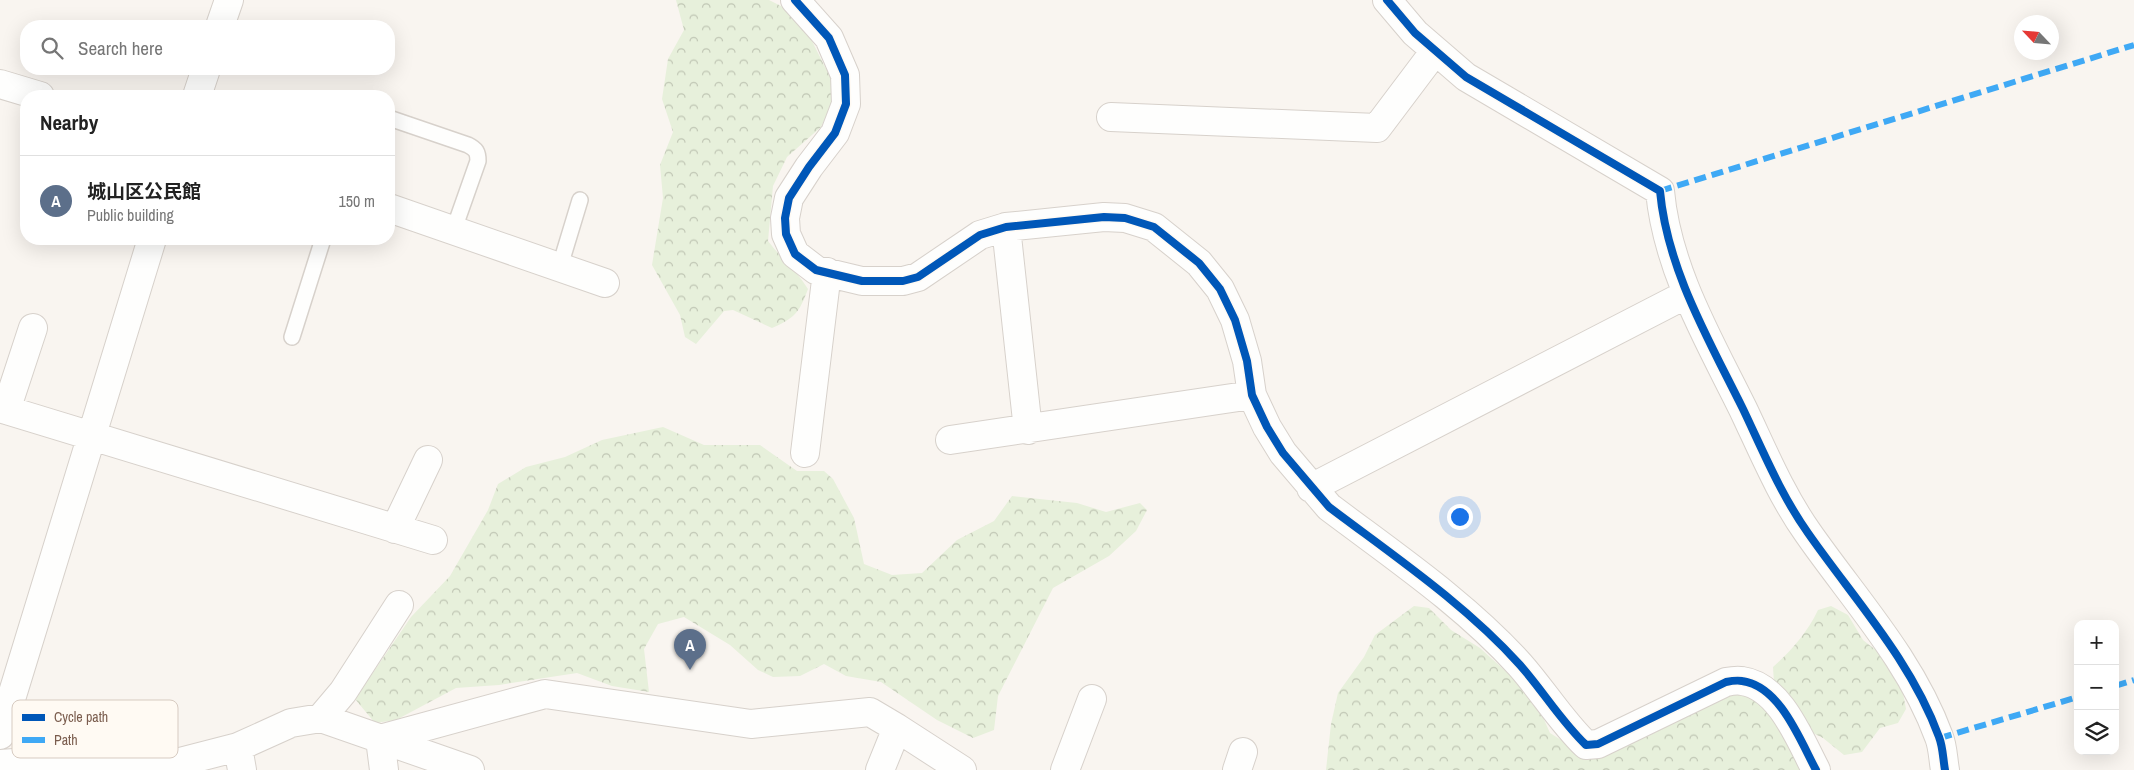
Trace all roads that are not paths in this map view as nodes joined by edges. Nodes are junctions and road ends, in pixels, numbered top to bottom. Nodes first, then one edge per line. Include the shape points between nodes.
1 (229, 0) edge
2 (795, 0) edge
3 (1388, 0) edge
4 (222, 20) edge
5 (1435, 51) junction
6 (204, 75) edge
7 (0, 84) edge
8 (20, 90) edge
9 (199, 90) edge
10 (1111, 117) dead end
11 (395, 120) edge
12 (580, 200) dead end
13 (395, 210) edge
14 (1006, 227) junction
15 (454, 229) junction
16 (150, 245) edge
17 (321, 245) edge
18 (560, 266) junction
19 (827, 272) junction
20 (605, 283) dead end
21 (1687, 294) junction
22 (33, 328) dead end
23 (292, 337) dead end
24 (1252, 395) junction
25 (3, 409) edge
26 (1028, 430) junction
27 (92, 438) junction
28 (950, 440) dead end
29 (804, 453) dead end
30 (428, 460) dead end
31 (1311, 488) junction
32 (395, 529) junction
33 (433, 540) dead end
34 (399, 605) dead end
35 (1092, 699) dead end
36 (322, 718) junction
37 (897, 728) junction
38 (0, 735) edge
39 (380, 739) junction
40 (240, 758) edge
41 (0, 764) edge
42 (98, 764) edge
43 (384, 770) edge
44 (470, 770) edge
45 (880, 770) edge
46 (962, 770) edge
47 (1065, 770) edge
48 (1816, 770) edge
49 (1945, 770) edge

1 - 4 street
2 - 19 street via 829,38 845,75 846,104 834,133 789,198 785,218 786,234 795,254 816,270
3 - 5 street
5 - 10 street via 1377,128
5 - 21 street via 1466,77 1660,190 1671,247
6 - 9 street
7 - 8 street
11 - 15 lane via 468,145 478,153
12 - 18 lane
13 - 15 street
14 - 19 street via 980,235 918,276 903,281 862,281
14 - 24 street via 1104,217 1125,218 1154,227 1199,264 1220,289 1235,320 1247,361
14 - 26 street
15 - 18 street
16 - 27 street
17 - 23 lane
18 - 20 street
19 - 29 street
21 - 31 street
21 - 49 street via 1783,492 1807,532 1895,651 1921,694 1940,738
22 - 25 street
24 - 26 street
24 - 31 street via 1283,453
25 - 27 street
26 - 28 street
27 - 32 street
27 - 38 street
30 - 32 street
31 - 48 street via 1329,507 1466,614 1520,665 1586,745 1598,744 1726,682 1742,681 1761,688 1786,712
32 - 33 street
34 - 36 street via 343,692
35 - 47 street
36 - 39 street
36 - 40 street via 291,723
37 - 39 street via 870,712 751,724 545,694
37 - 45 street
37 - 46 street
39 - 43 street
39 - 44 street
40 - 42 street
41 - 42 street

